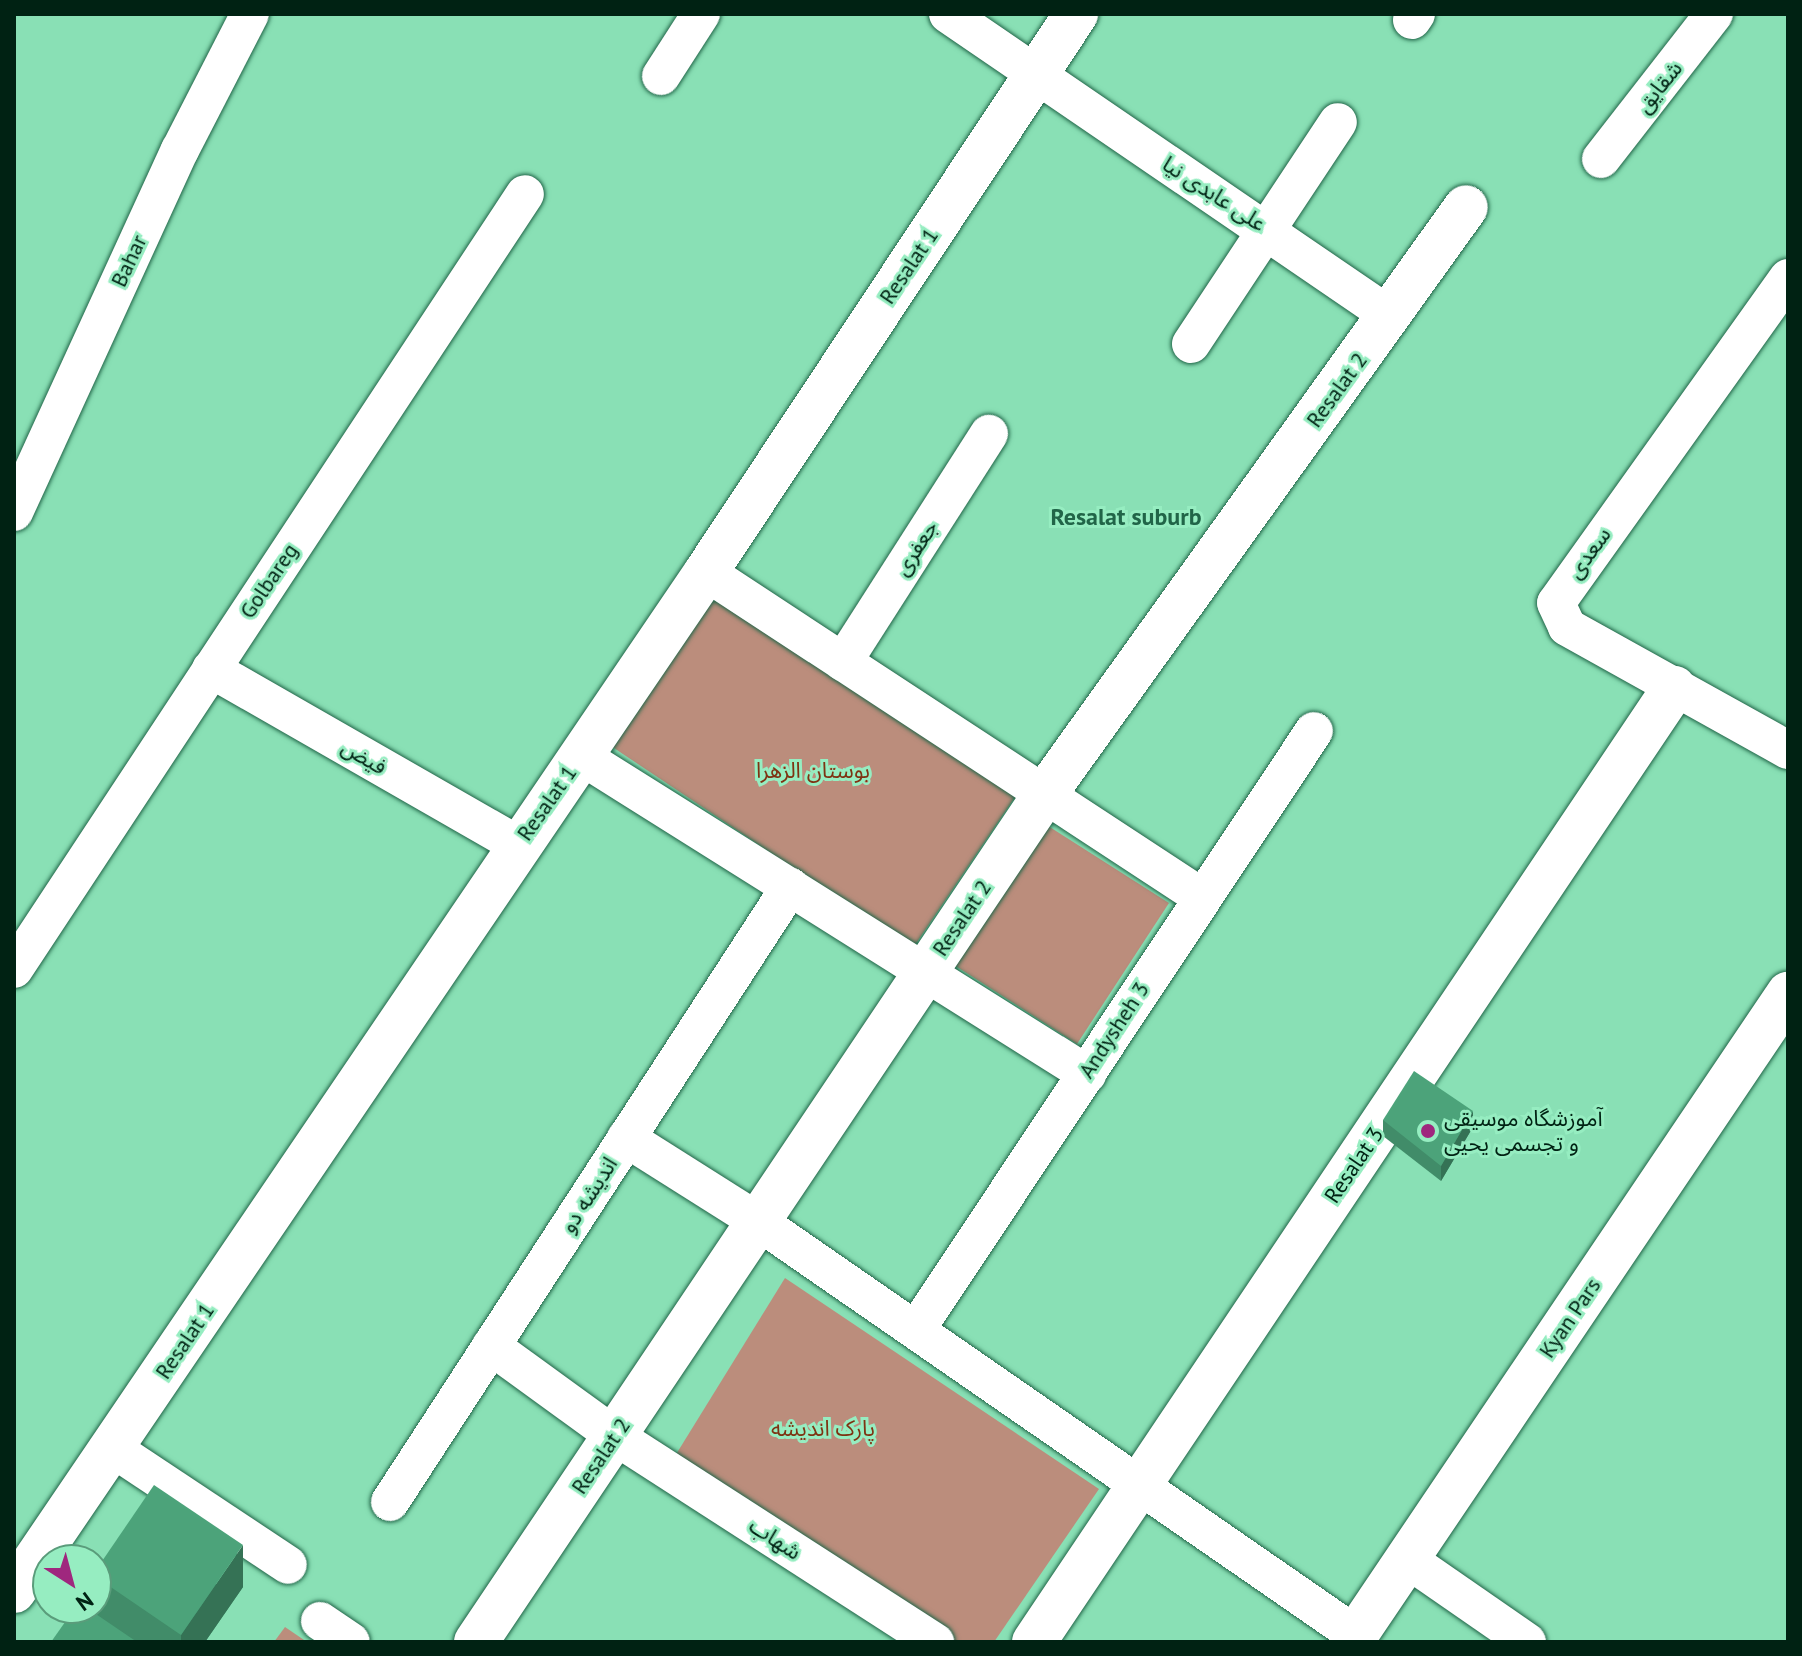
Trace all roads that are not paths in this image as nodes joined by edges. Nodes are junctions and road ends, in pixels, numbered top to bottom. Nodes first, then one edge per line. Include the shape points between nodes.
1 (250, 14) edge
2 (701, 14) edge
3 (948, 14) edge
4 (1076, 14) edge
5 (1714, 14) edge
6 (661, 76) dead end
7 (1034, 77) junction
8 (1338, 122) dead end
9 (1601, 159) dead end
10 (525, 194) dead end
11 (1466, 207) dead end
12 (1268, 230) junction
13 (1788, 278) edge
14 (1390, 316) junction
15 (1191, 344) dead end
16 (989, 434) dead end
17 (14, 512) edge
18 (706, 572) junction
19 (843, 662) junction
20 (211, 669) junction
21 (1674, 688) junction
22 (1314, 731) dead end
23 (1788, 750) edge
24 (581, 756) junction
25 (1045, 794) junction
26 (518, 845) junction
27 (790, 887) junction
28 (1200, 896) junction
29 (14, 969) edge
30 (925, 973) junction
31 (1788, 994) edge
32 (1087, 1074) junction
33 (626, 1138) junction
34 (759, 1222) junction
35 (916, 1330) junction
36 (491, 1346) junction
37 (615, 1436) junction
38 (112, 1448) junction
39 (1140, 1485) junction
40 (390, 1502) dead end
41 (1407, 1559) junction
42 (288, 1565) dead end
43 (14, 1591) edge
44 (320, 1621) dead end
45 (1354, 1638) edge
46 (351, 1642) edge
47 (476, 1642) edge
48 (935, 1642) edge
49 (1034, 1642) edge
50 (1527, 1642) edge

1 - 17 street, Bahar via 180,150
2 - 6 street
3 - 7 street
4 - 7 street, Resalat 1
5 - 9 street, شقایق
7 - 12 street, علی عابدی نیا
7 - 18 street, Resalat 1
8 - 12 street
10 - 20 street, Golbareg
11 - 14 street, Resalat 2
12 - 14 street, علی عابدی نیا
12 - 15 street
13 - 21 street, سعدی via 1556,603 1567,627
14 - 25 street, Resalat 2
16 - 19 street, جعفری
18 - 19 street
18 - 24 street, Resalat 1
19 - 25 street
20 - 26 street, فیض
20 - 29 street, Golbareg
21 - 23 street, سعدی
21 - 39 street, Resalat 3
22 - 28 street, Andysheh 3
24 - 26 street, Resalat 1
24 - 27 street
25 - 28 street
25 - 30 street, Resalat 2
26 - 38 street, Resalat 1
27 - 30 street
27 - 33 street, اندیشه دو
28 - 32 street, Andysheh 3
30 - 32 street
30 - 34 street, Resalat 2
31 - 41 street, Kyan Pars
32 - 35 street, Andysheh 3
33 - 34 street
33 - 36 street, اندیشه دو
34 - 35 street
34 - 37 street, Resalat 2
35 - 39 street
36 - 37 street, شهاب
36 - 40 street, اندیشه دو
37 - 47 street, Resalat 2
37 - 48 street, شهاب
38 - 42 street
38 - 43 street, Resalat 1
39 - 45 street
39 - 49 street, Resalat 3
41 - 45 street, Kyan Pars
41 - 50 street
44 - 46 street

